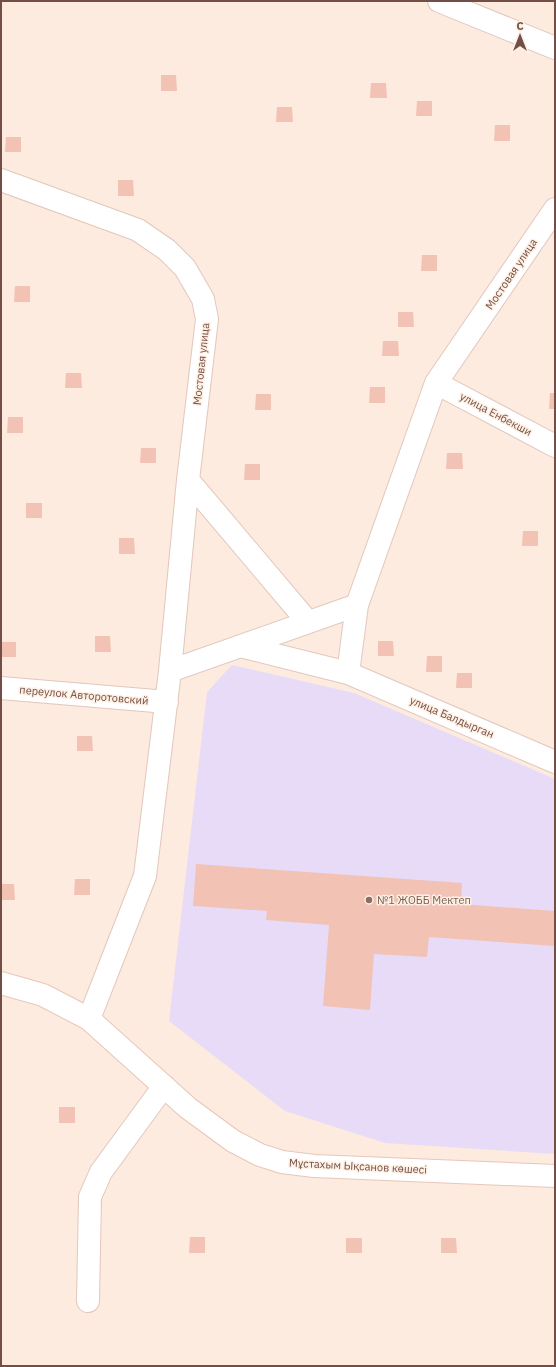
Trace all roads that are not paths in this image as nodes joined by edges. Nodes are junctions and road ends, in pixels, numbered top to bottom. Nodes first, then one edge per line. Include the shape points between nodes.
1 (439, 1) edge
2 (555, 48) edge
3 (1, 180) edge
4 (555, 209) edge
5 (436, 383) junction
6 (555, 446) edge
7 (188, 480) junction
8 (358, 605) junction
9 (308, 622) junction
10 (240, 646) junction
11 (170, 671) junction
12 (348, 673) junction
13 (1, 688) edge
14 (167, 702) junction
15 (555, 762) edge
16 (1, 983) edge
17 (89, 1019) junction
18 (164, 1086) junction
19 (555, 1176) edge
20 (88, 1301) dead end

1 - 2 street
3 - 7 street, Мостовая улица via 138,230 167,250 185,268 202,299 207,319
4 - 5 street, Мостовая улица
5 - 6 street, улица Енбекши
5 - 8 street, Мостовая улица
7 - 9 street
7 - 11 street, Мостовая улица
8 - 9 street
8 - 12 street, Мостовая улица
9 - 10 street
10 - 11 street
10 - 12 street, улица Балдырган
11 - 14 street, Мостовая улица
12 - 15 street, улица Балдырган
13 - 14 street, переулок Авторотовский
14 - 17 street, Мостовая улица via 145,876
16 - 17 street, Мұстахым Ықсанов көшесі via 43,995
17 - 18 street, Мұстахым Ықсанов көшесі
18 - 19 street, Мұстахым Ықсанов көшесі via 188,1108 234,1141 260,1155 282,1162 314,1166
18 - 20 street via 101,1172 90,1197

